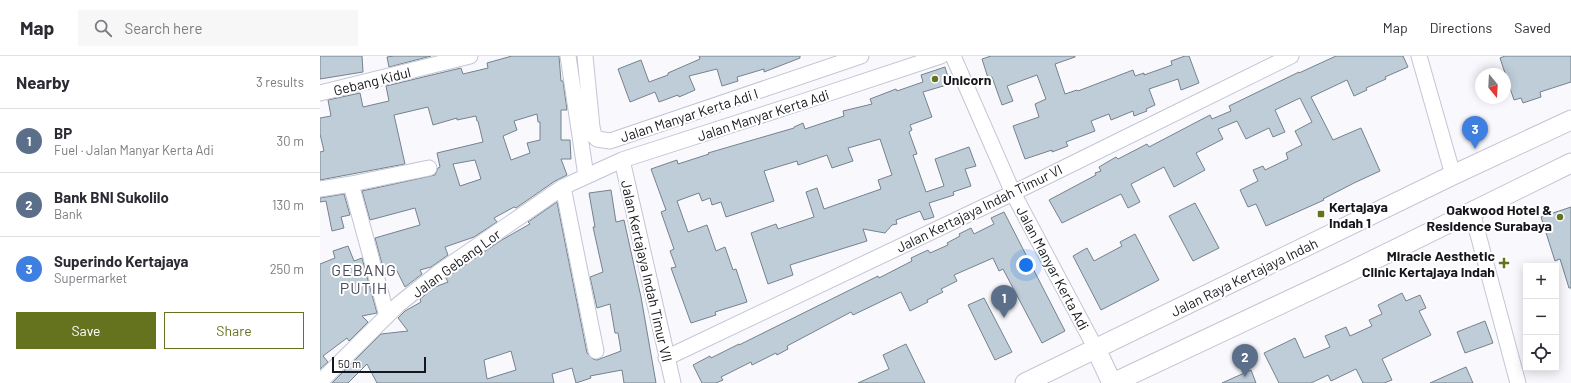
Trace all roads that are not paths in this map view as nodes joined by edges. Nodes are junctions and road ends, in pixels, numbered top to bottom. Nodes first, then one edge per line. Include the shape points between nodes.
1 (470, 56) edge
2 (568, 56) edge
3 (584, 56) edge
4 (861, 56) edge
5 (941, 56) edge
6 (953, 56) edge
7 (1291, 56) edge
8 (1419, 56) edge
9 (320, 94) edge
10 (1571, 120) edge
11 (622, 160) junction
12 (1571, 163) edge
13 (429, 168) dead end
14 (1453, 175) junction
15 (586, 176) junction
16 (351, 184) junction
17 (563, 187) junction
18 (320, 189) edge
19 (1013, 193) junction
20 (1472, 212) junction
21 (387, 316) junction
22 (1096, 349) junction
23 (596, 351) dead end
24 (666, 358) junction
25 (320, 382) edge
26 (673, 383) edge
27 (1025, 383) edge
28 (1113, 383) edge
29 (1518, 383) edge

1 - 9 street, Gebang Kidul
2 - 15 street
3 - 4 street, Jalan Manyar Kerta Adi I via 594,136 610,141
5 - 11 street, Jalan Manyar Kerta Adi
6 - 19 street, Jalan Manyar Kerta Adi
7 - 19 street, Jalan Kertajaya Indah Timur VI
8 - 14 street
10 - 14 main road, Jalan Raya Kertajaya Indah
11 - 15 street, Jalan Manyar Kerta Adi
11 - 24 street, Jalan Kertajaya Indah Timur VII
12 - 20 main road
13 - 16 street
14 - 22 main road, Jalan Raya Kertajaya Indah
15 - 17 street, Jalan Gebang Lor
16 - 18 street
16 - 21 street
17 - 21 street, Jalan Gebang Lor via 438,273
17 - 23 street
19 - 22 street, Jalan Manyar Kerta Adi
19 - 24 street, Jalan Kertajaya Indah Timur VI
20 - 28 main road
20 - 29 street
21 - 25 street, Jalan Gebang Lor
22 - 27 main road, Jalan Raya Kertajaya Indah
22 - 28 main road
24 - 26 street, Jalan Kertajaya Indah Timur VII

